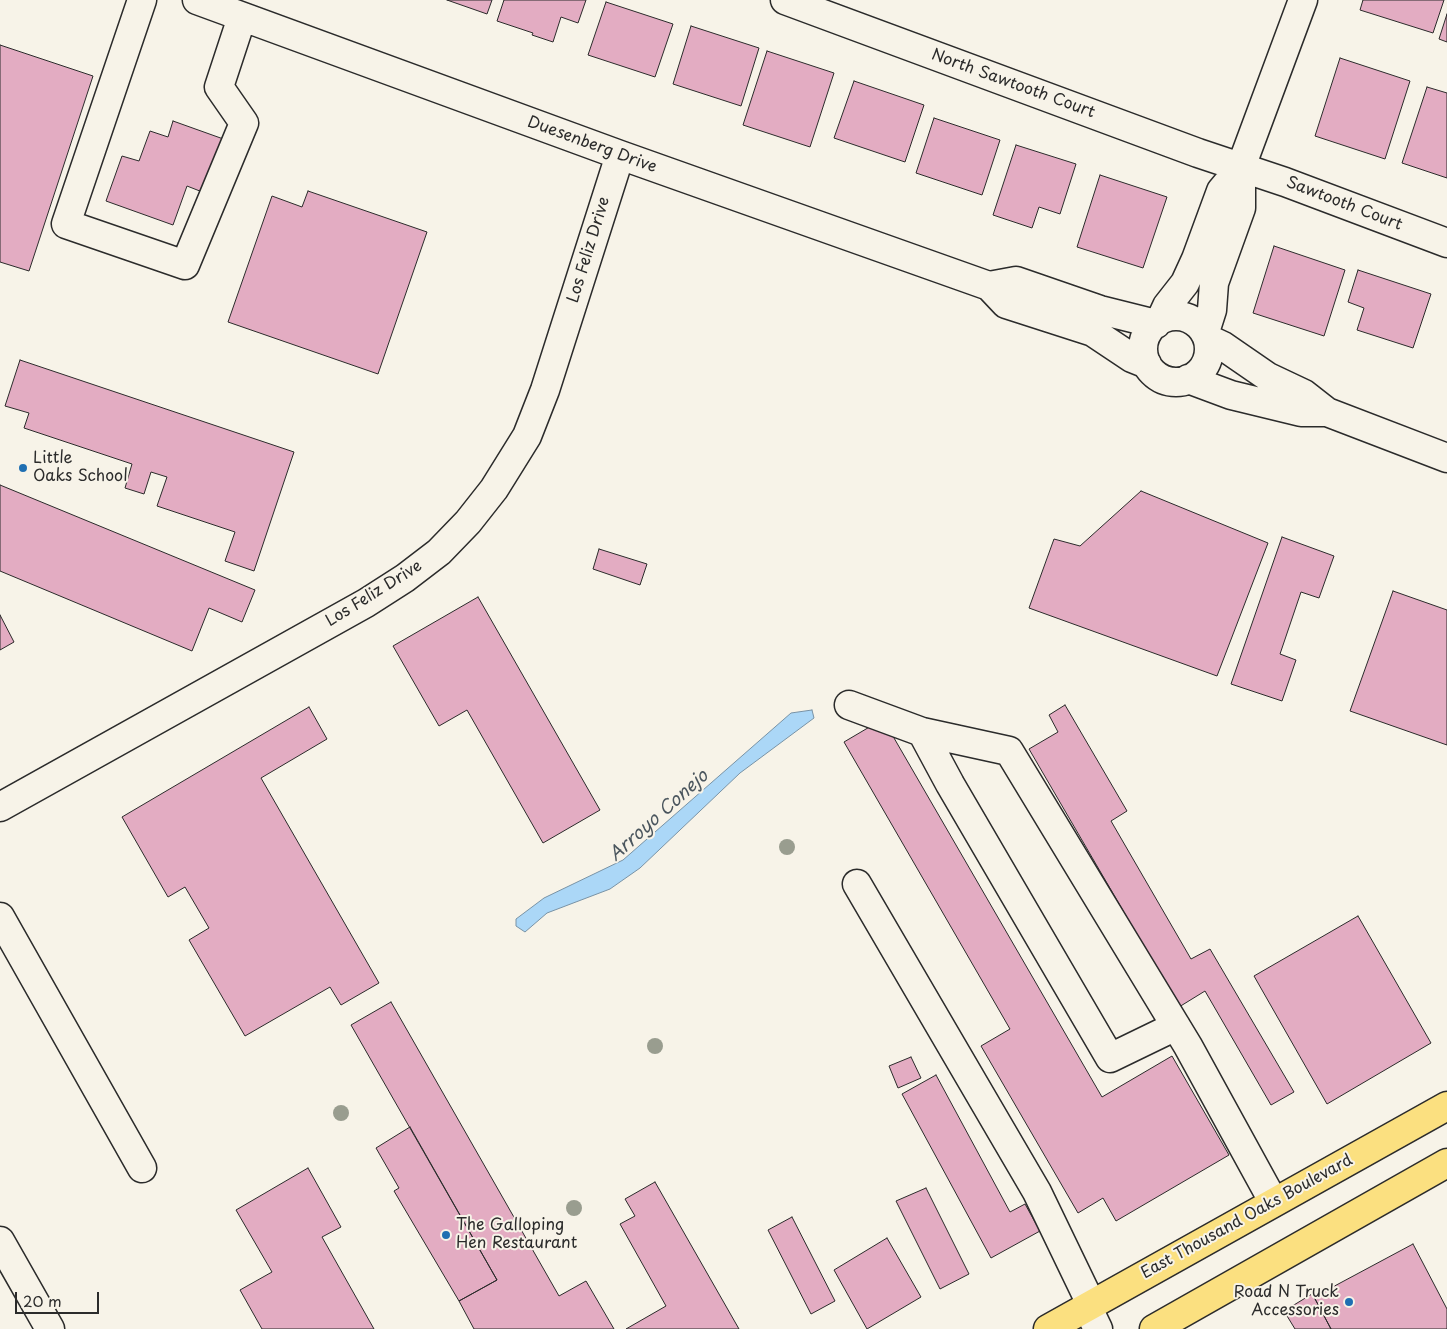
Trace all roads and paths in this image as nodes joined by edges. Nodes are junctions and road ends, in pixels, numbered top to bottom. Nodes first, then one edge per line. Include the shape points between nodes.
1 (142, 0) edge
2 (197, 0) edge
3 (785, 0) edge
4 (1302, 0) edge
5 (242, 17) junction
6 (620, 155) junction
7 (1241, 167) junction
8 (1447, 243) edge
9 (989, 286) junction
10 (1158, 322) junction
11 (1206, 336) junction
12 (1147, 364) junction
13 (1188, 379) junction
14 (1327, 412) junction
15 (1447, 458) edge
16 (849, 706) dead end
17 (922, 732) junction
18 (0, 807) edge
19 (857, 884) dead end
20 (0, 917) edge
21 (1176, 1026) junction
22 (1447, 1106) edge
23 (1447, 1163) edge
24 (142, 1168) dead end
25 (1273, 1201) junction
26 (0, 1241) edge
27 (1092, 1313) edge
28 (50, 1329) edge
29 (1048, 1329) edge
30 (1154, 1329) edge

1 - 5 street via 66,224 185,265 244,123 219,87
2 - 5 street, Duesenberg Drive
3 - 7 street, North Sawtooth Court
4 - 7 street
5 - 6 street, Duesenberg Drive
6 - 9 street, Duesenberg Drive
6 - 18 street, Los Feliz Drive via 545,390 527,436 494,489 468,522 439,552 366,603
7 - 8 street, Sawtooth Court
7 - 10 street via 1221,191 1193,267
7 - 11 street via 1241,208 1214,283
9 - 10 street, Duesenberg Drive via 1016,282 1100,310
9 - 12 street, Duesenberg Drive via 1006,304 1093,332
10 - 11 street, Duesenberg Drive via 1170,316 1181,316 1198,325
10 - 12 street via 1144,342
11 - 13 street via 1208,359 1197,374
11 - 14 street, Duesenberg Drive via 1268,377 1304,394
12 - 13 street, Duesenberg Drive via 1152,372 1168,381
13 - 14 street, Duesenberg Drive via 1231,395 1301,412
14 - 15 street, Duesenberg Drive
16 - 17 street
17 - 21 street via 1009,751
17 - 21 street via 1110,1058
19 - 27 street via 1037,1192
20 - 24 street
21 - 25 street
22 - 25 main road, East Thousand Oaks Boulevard
23 - 30 main road
25 - 27 main road, East Thousand Oaks Boulevard
26 - 28 street
27 - 29 main road, East Thousand Oaks Boulevard

